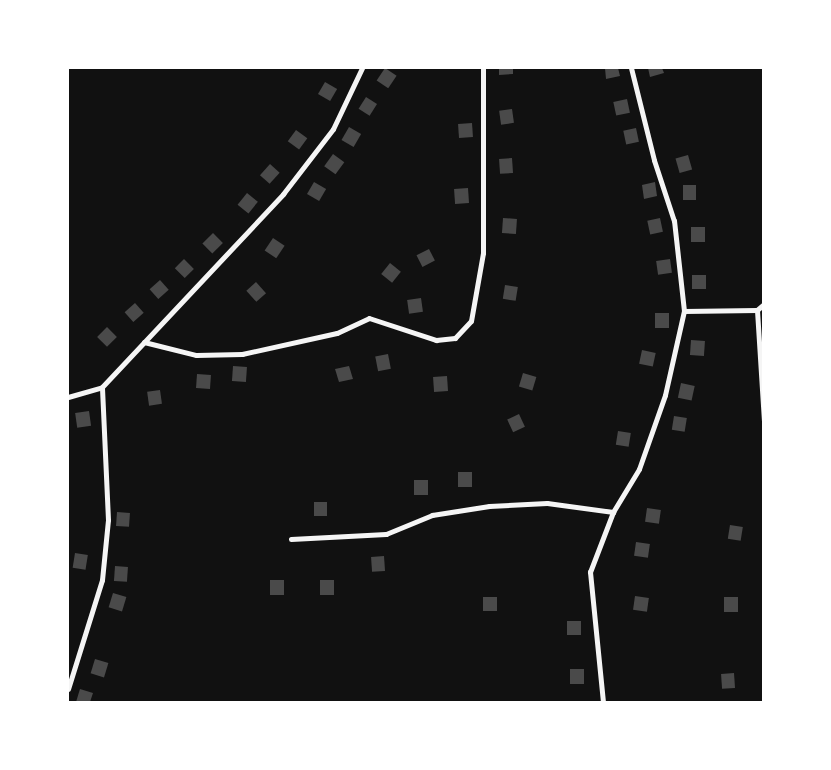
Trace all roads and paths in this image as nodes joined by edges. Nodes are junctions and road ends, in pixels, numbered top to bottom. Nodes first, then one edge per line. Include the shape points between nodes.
1 (362, 68) edge
2 (483, 68) edge
3 (631, 68) edge
4 (764, 304) edge
5 (757, 310) junction
6 (684, 311) junction
7 (144, 342) junction
8 (102, 388) junction
9 (68, 397) edge
10 (764, 422) edge
11 (613, 512) junction
12 (291, 539) dead end
13 (68, 689) edge
14 (603, 702) edge

1 - 7 street via 333,129 283,194
2 - 7 street via 483,253 471,321 455,338 436,340 369,318 337,334 242,354 196,355
3 - 6 street via 654,160 674,221
4 - 5 street
5 - 6 street
5 - 10 street
6 - 11 street via 666,396 639,469
7 - 8 street
8 - 9 street
8 - 13 street via 108,520 102,580
11 - 12 street via 548,503 489,506 432,515 386,534
11 - 14 street via 590,572

